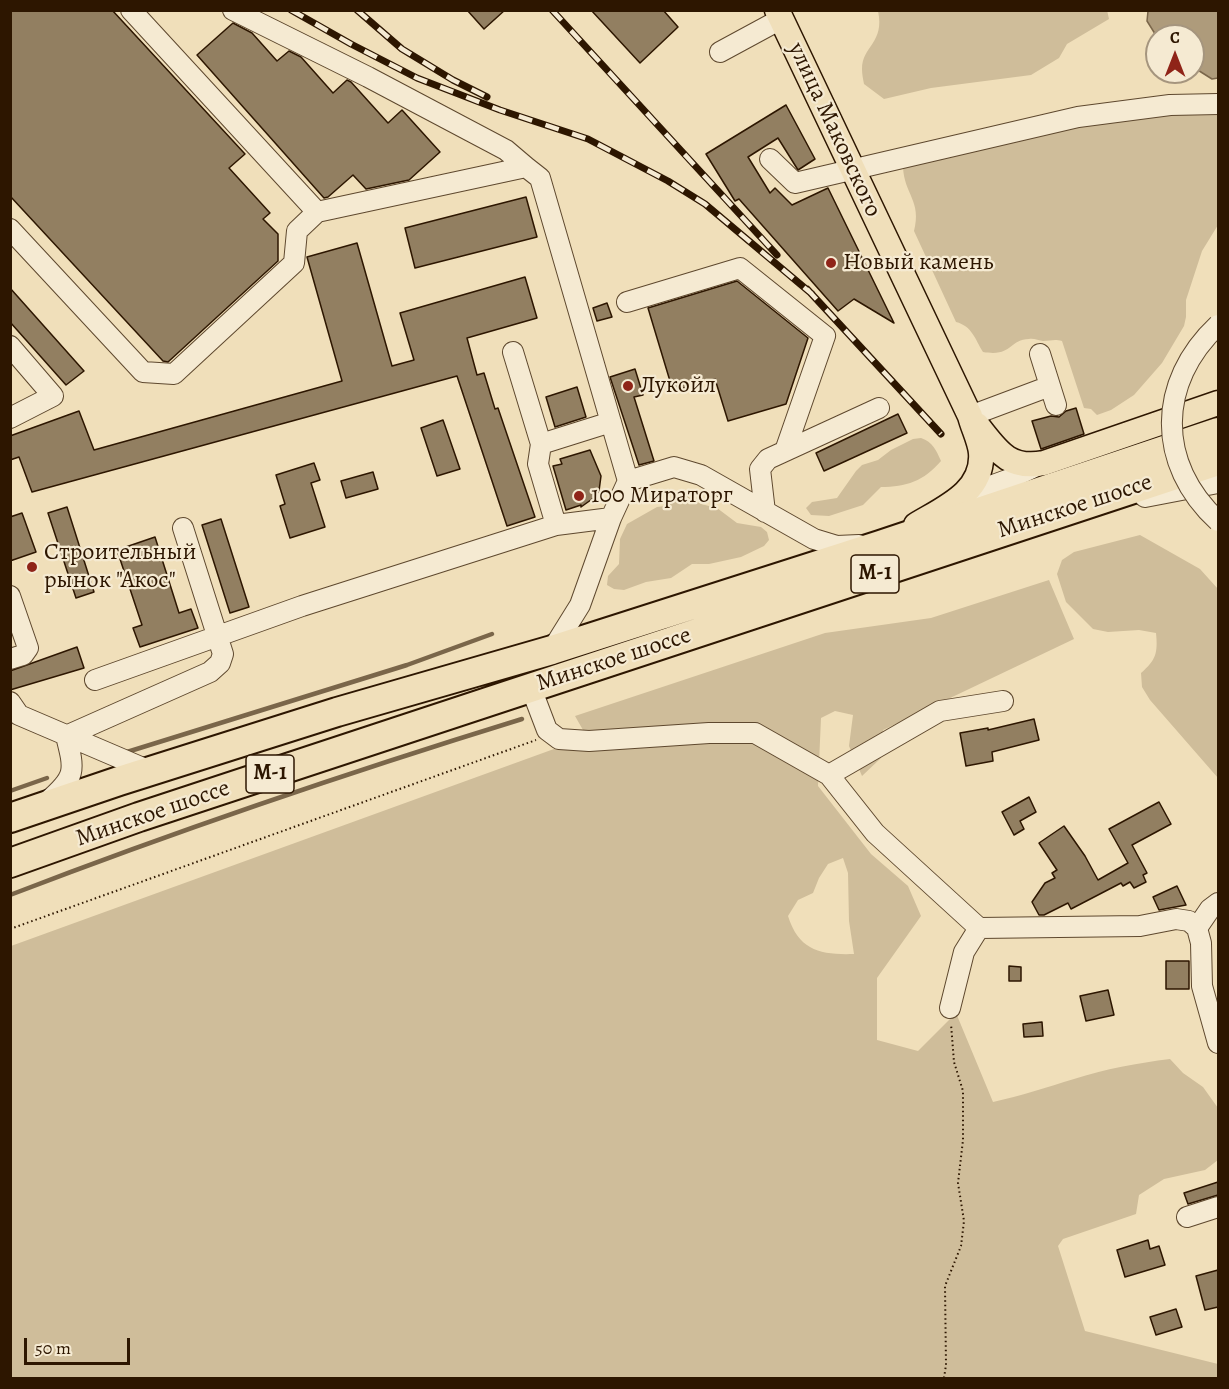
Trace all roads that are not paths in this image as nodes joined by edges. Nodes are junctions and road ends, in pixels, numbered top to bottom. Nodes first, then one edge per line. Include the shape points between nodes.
1 (131, 10) edge
2 (233, 10) edge
3 (779, 15) edge
4 (720, 52) dead end
5 (1218, 104) edge
6 (770, 159) dead end
7 (526, 167) junction
8 (851, 168) junction
9 (318, 212) junction
10 (10, 229) edge
11 (627, 302) dead end
12 (1218, 325) edge
13 (10, 346) edge
14 (513, 352) dead end
15 (1040, 354) dead end
16 (1050, 386) junction
17 (1056, 405) dead end
18 (879, 408) dead end
19 (1217, 410) edge
20 (970, 416) junction
21 (10, 418) edge
22 (611, 422) junction
23 (541, 444) junction
24 (785, 451) junction
25 (1218, 461) edge
26 (1044, 463) junction
27 (628, 481) junction
28 (1218, 483) edge
29 (963, 496) junction
30 (765, 512) junction
31 (611, 518) junction
32 (1218, 521) edge
33 (556, 525) junction
34 (1016, 527) junction
35 (183, 528) dead end
36 (884, 544) junction
37 (10, 596) edge
38 (218, 637) junction
39 (552, 650) junction
40 (10, 659) edge
41 (95, 680) dead end
42 (531, 688) junction
43 (1003, 701) dead end
44 (13, 712) edge
45 (66, 736) junction
46 (150, 771) junction
47 (829, 775) junction
48 (40, 807) junction
49 (10, 818) edge
50 (10, 863) edge
51 (1218, 903) edge
52 (979, 928) junction
53 (1197, 928) junction
54 (950, 1008) road end
55 (1218, 1043) edge
56 (1218, 1207) edge
57 (1187, 1217) dead end

1 - 9 street
2 - 7 street via 368,76 506,150
3 - 4 street
3 - 8 main road, улица Маковского
5 - 8 street via 1170,105 1077,117
6 - 8 street via 795,183
7 - 9 street
7 - 22 street via 540,178
8 - 20 main road, улица Маковского
9 - 10 street via 297,231 294,263 174,374 143,372
11 - 24 street via 740,268 825,336
12 - 32 street, bridge via 1195,350 1182,372 1174,397 1172,431 1186,481
13 - 21 street via 53,396
14 - 23 street
15 - 16 street
16 - 17 street
16 - 20 street
18 - 24 street
19 - 26 main road
19 - 36 highway, Минское шоссе / М-1
20 - 26 main road via 1008,459 1029,466
20 - 29 main road, улица Маковского via 981,450 981,468
22 - 23 street
22 - 27 street
23 - 33 street via 538,464
24 - 30 street via 768,459 760,469
25 - 34 highway, Минское шоссе / М-1
26 - 29 street
27 - 30 street via 674,467 701,475
27 - 31 street
28 - 34 street
29 - 36 main road, улица Маковского
30 - 36 street via 814,539 837,546
31 - 33 street
31 - 39 street via 580,605
33 - 38 street via 302,606
34 - 42 highway, Минское шоссе / М-1
35 - 38 street
36 - 39 highway, Минское шоссе / М-1
37 - 40 street via 28,648 23,655
38 - 41 street
38 - 45 street via 223,654 210,672
39 - 46 highway, Минское шоссе / М-1
42 - 47 street via 547,730 559,739 755,734
42 - 50 highway, Минское шоссе / М-1
43 - 47 street via 940,711
44 - 45 street
45 - 46 street
45 - 48 street via 70,778
46 - 48 highway, Минское шоссе / М-1
47 - 52 street via 875,833
48 - 49 highway, Минское шоссе / М-1
51 - 53 street
52 - 53 street via 1140,926 1176,919 1189,921
52 - 54 street via 964,952
53 - 55 street via 1202,986
56 - 57 street

